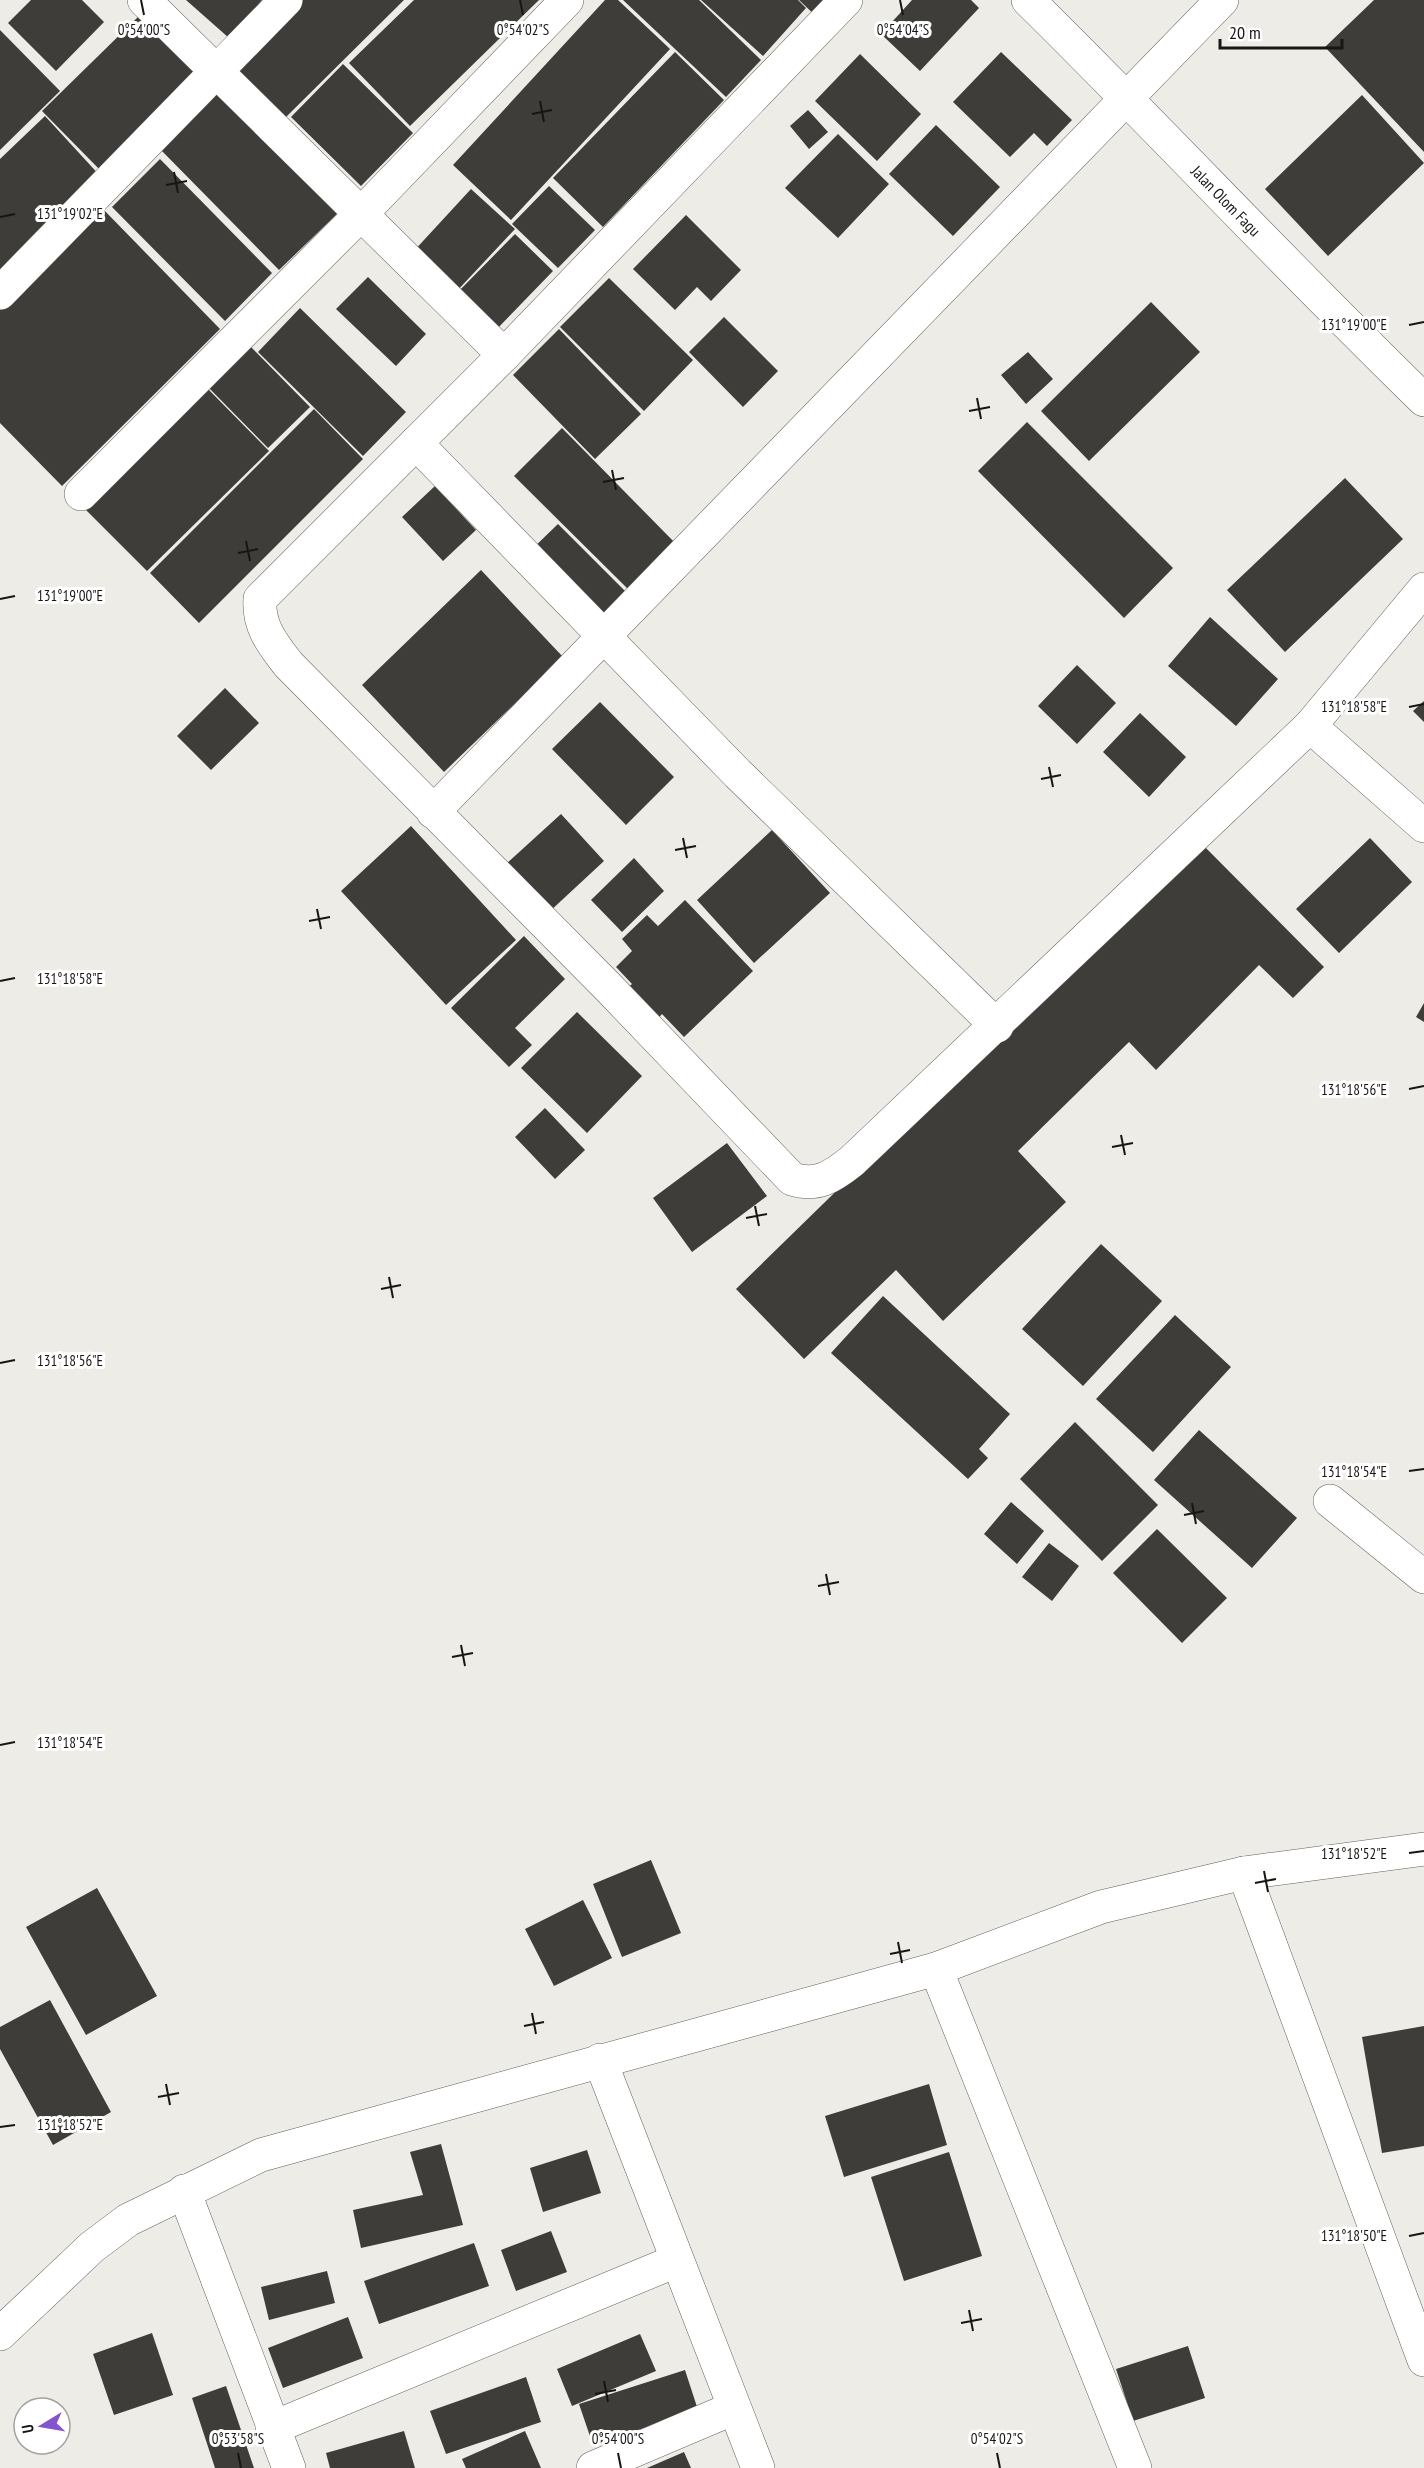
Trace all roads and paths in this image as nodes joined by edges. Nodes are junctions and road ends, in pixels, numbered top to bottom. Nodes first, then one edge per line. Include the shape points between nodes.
1 (144, 0) edge
2 (286, 0) edge
3 (567, 0) edge
4 (846, 0) edge
5 (1028, 0) edge
6 (1222, 0) edge
7 (216, 71) junction
8 (1128, 98) junction
9 (360, 215) junction
10 (0, 293) edge
11 (504, 355) junction
12 (1424, 400) edge
13 (416, 443) junction
14 (81, 494) dead end
15 (1424, 589) edge
16 (603, 637) junction
17 (1310, 726) junction
18 (433, 812) junction
19 (1424, 826) edge
20 (997, 1026) junction
21 (1330, 1501) dead end
22 (1424, 1577) edge
23 (1424, 1849) edge
24 (1244, 1873) junction
25 (936, 1969) junction
26 (600, 2060) junction
27 (184, 2191) junction
28 (676, 2261) junction
29 (0, 2334) edge
30 (1424, 2360) edge
31 (734, 2408) junction
32 (272, 2428) junction
33 (289, 2468) edge
34 (593, 2468) edge
35 (758, 2468) edge
36 (1135, 2468) edge

1 - 7 street
2 - 7 street
3 - 9 street
4 - 11 street
5 - 8 street, Jalan Olom Fagu
6 - 8 street
7 - 9 street
7 - 10 street
8 - 12 street, Jalan Olom Fagu
8 - 16 street
9 - 11 street
9 - 14 street
11 - 13 street
13 - 16 street
13 - 18 street via 260,598 259,611 263,631 288,664
15 - 17 street
16 - 18 street
16 - 20 street
17 - 19 street
17 - 20 street
18 - 20 street via 792,1179 815,1182 831,1177
21 - 22 street
23 - 24 street
24 - 25 street via 1101,1907
24 - 30 street
25 - 26 street
25 - 36 street
26 - 27 street via 261,2155
26 - 28 street
27 - 29 street via 128,2220 92,2247
27 - 32 street
28 - 31 street
28 - 32 street
31 - 34 street
31 - 35 street
32 - 33 street

